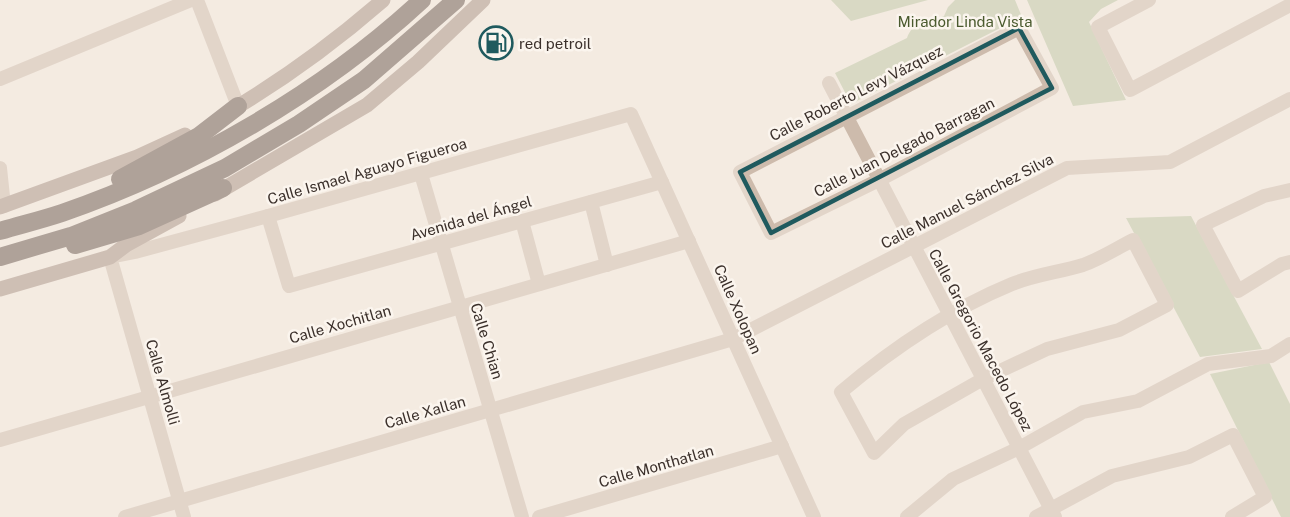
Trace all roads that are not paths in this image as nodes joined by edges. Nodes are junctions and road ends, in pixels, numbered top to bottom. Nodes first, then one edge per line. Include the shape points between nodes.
1 (191, 0) edge
2 (197, 0) edge
3 (383, 0) edge
4 (422, 0) edge
5 (456, 0) edge
6 (483, 0) edge
7 (1149, 0) edge
8 (1290, 5) edge
9 (1019, 28) joint
10 (0, 79) edge
11 (829, 83) dead end
12 (1290, 99) edge
13 (238, 106) junction
14 (631, 114) joint
15 (846, 116) junction
16 (0, 168) edge
17 (421, 174) junction
18 (879, 180) junction
19 (662, 182) junction
20 (223, 188) junction
21 (1290, 190) edge
22 (591, 202) junction
23 (2, 206) edge
24 (61, 213) junction
25 (268, 216) junction
26 (522, 221) junction
27 (0, 231) edge
28 (771, 233) joint
29 (689, 241) junction
30 (441, 243) junction
31 (914, 247) junction
32 (110, 257) junction
33 (0, 258) edge
34 (1290, 262) edge
35 (608, 265) junction
36 (539, 284) junction
37 (0, 289) edge
38 (460, 307) junction
39 (950, 315) junction
40 (733, 339) junction
41 (1290, 344) edge
42 (983, 379) junction
43 (150, 396) junction
44 (490, 410) junction
45 (0, 440) edge
46 (782, 446) junction
47 (1019, 448) junction
48 (180, 501) junction
49 (1053, 513) edge
50 (125, 517) edge
51 (184, 517) edge
52 (522, 517) edge
53 (539, 517) edge
54 (814, 517) edge
55 (907, 517) edge
56 (1036, 517) edge
57 (1232, 517) edge

1 - 10 street
2 - 13 street
3 - 13 street via 301,64
4 - 24 highway via 344,64 269,114 197,156
5 - 33 highway via 364,80 225,168 71,236
6 - 20 street via 367,105
7 - 8 street via 1098,27 1130,90
9 - 15 street, Calle Roberto Levy Vázquez
9 - 18 street, Calle Juan Delgado Barragan via 1052,88
11 - 15 street, Calle Gregorio Macedo López
12 - 31 street, Calle Manuel Sánchez Silva via 1170,162 1067,168
13 - 23 street via 137,157
13 - 24 highway via 200,136
14 - 17 street, Calle Ismael Aguayo Figueroa
14 - 19 street, Calle Xolopan
15 - 18 street, Calle Gregorio Macedo López
15 - 28 street, Calle Roberto Levy Vázquez via 740,172
16 - 23 street
17 - 25 street, Calle Ismael Aguayo Figueroa
17 - 30 street, Calle Chian
18 - 28 street, Calle Juan Delgado Barragan
18 - 31 street, Calle Gregorio Macedo López
19 - 22 street, Avenida del Ángel
19 - 29 street, Calle Xolopan
20 - 32 street
20 - 33 highway via 138,226 57,251
21 - 34 street via 1264,196 1203,225 1238,291
22 - 26 street, Avenida del Ángel
22 - 35 street
24 - 27 highway
25 - 30 street, Avenida del Ángel via 289,286
25 - 32 street, Calle Ismael Aguayo Figueroa
26 - 30 street, Avenida del Ángel
26 - 36 street
29 - 35 street, Calle Xochitlan
29 - 40 street, Calle Xolopan
30 - 38 street, Calle Chian
31 - 39 street, Calle Gregorio Macedo López
31 - 40 street, Calle Manuel Sánchez Silva
32 - 37 street
32 - 43 street, Calle Almolli
35 - 36 street, Calle Xochitlan
36 - 38 street, Calle Xochitlan
38 - 43 street, Calle Xochitlan
38 - 44 street, Calle Chian
39 - 42 street, Calle Gregorio Macedo López
39 - 42 street via 910,338 841,392 874,453 904,424
39 - 42 street via 1013,283 1085,264 1133,240 1167,305 1119,330 1047,349
40 - 44 street, Calle Xallan
40 - 46 street, Calle Xolopan
41 - 47 street via 1271,356 1208,364 1138,401 1083,412
42 - 47 street, Calle Gregorio Macedo López
43 - 45 street, Calle Xochitlan
43 - 48 street, Calle Almolli
44 - 48 street, Calle Xallan
44 - 52 street, Calle Chian
46 - 53 street, Calle Monthatlan
46 - 54 street, Calle Xolopan
47 - 49 street, Calle Gregorio Macedo López
47 - 55 street via 953,479
48 - 50 street, Calle Xallan
48 - 51 street, Calle Almolli
49 - 56 street
49 - 57 street via 1112,476 1189,457 1233,435 1265,497

